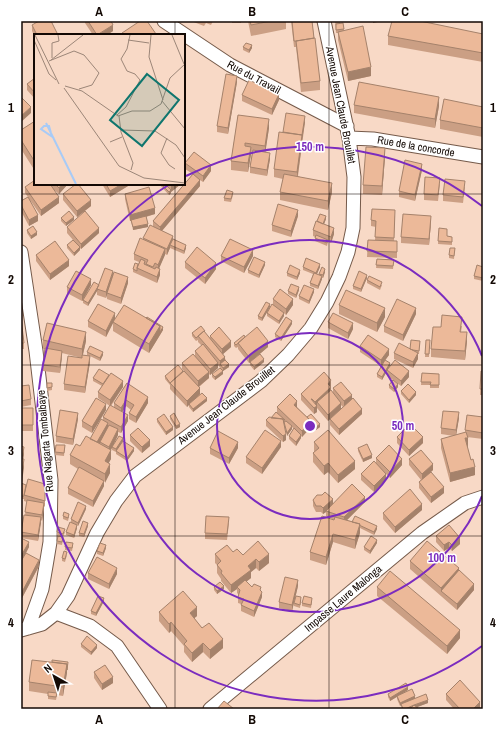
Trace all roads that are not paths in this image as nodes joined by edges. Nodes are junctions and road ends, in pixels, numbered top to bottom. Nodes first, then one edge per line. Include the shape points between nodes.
1 (164, 21) edge
2 (324, 21) edge
3 (184, 34) edge
4 (185, 35) edge
5 (348, 132) junction
6 (483, 157) edge
7 (21, 252) edge
8 (483, 497) edge
9 (56, 614) junction
10 (24, 629) edge
11 (160, 709) edge
12 (210, 709) edge

1 - 3 street, Rue du Travail
2 - 5 street, Avenue Jean Claude Brouillet
4 - 5 street, Rue du Travail via 230,65
5 - 6 street, Rue de la concorde via 373,139
5 - 9 street, Avenue Jean Claude Brouillet via 354,177 351,234 348,252 327,302 311,328 288,355 261,380 135,476 116,500 97,533 68,596
7 - 10 street, Rue Nagarta Tombalbaye via 51,480 50,542 42,590
8 - 12 street, Impasse Laure Malonga via 466,503 422,533
9 - 10 street, Avenue Jean Claude Brouillet via 42,624
9 - 11 street via 90,626 117,646

